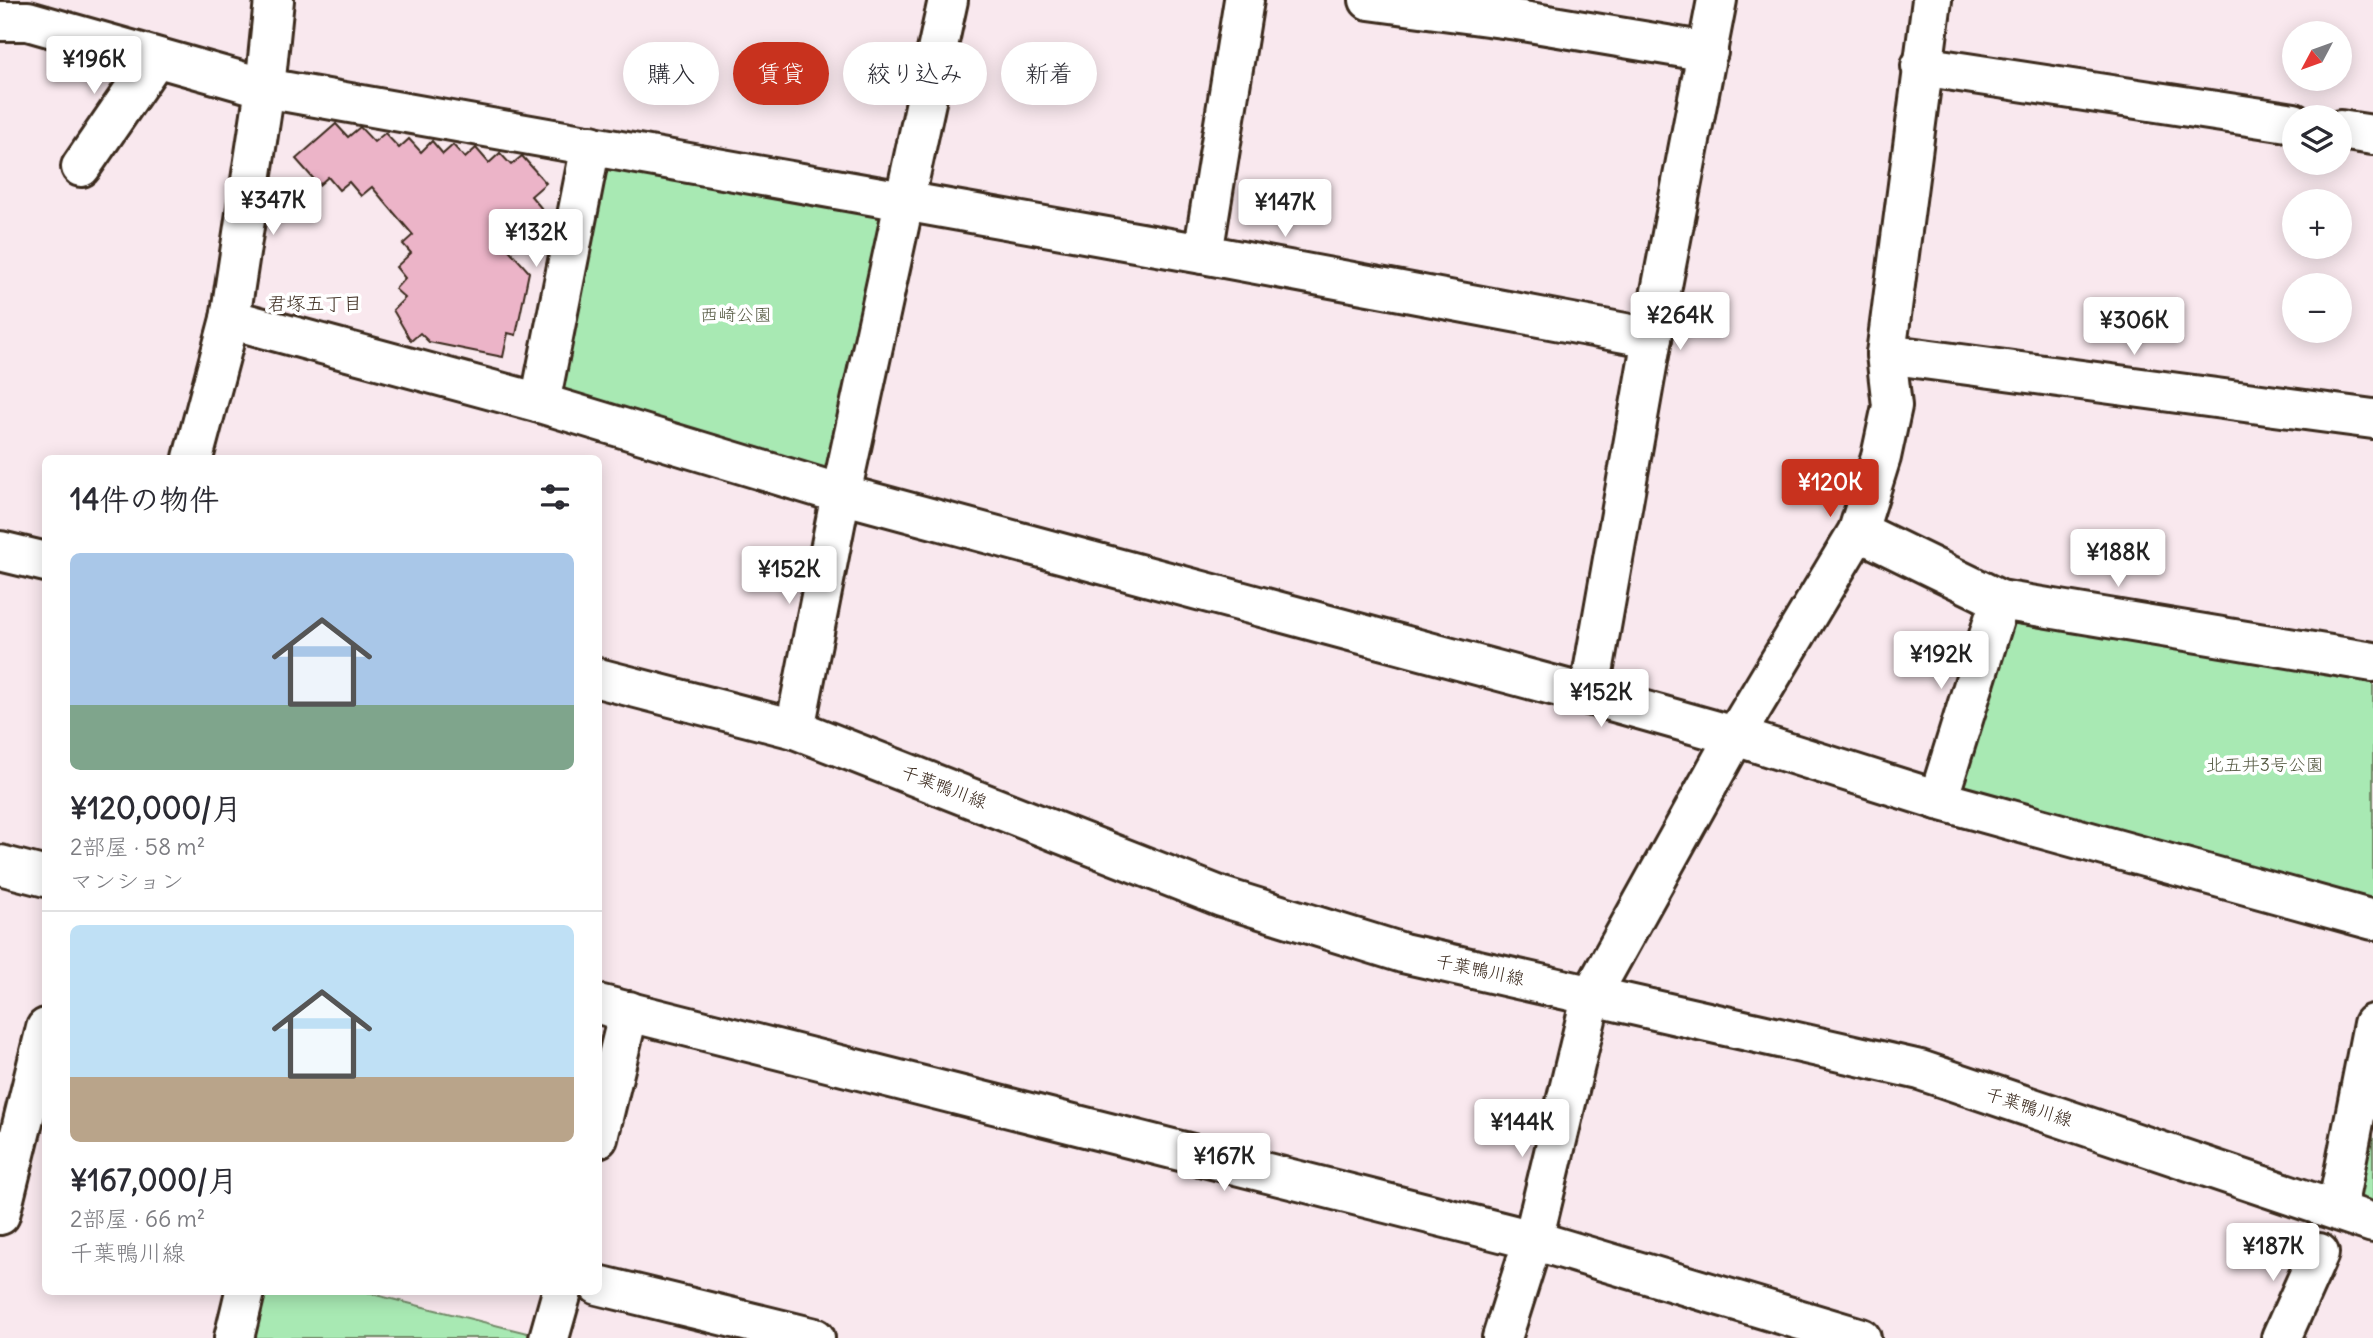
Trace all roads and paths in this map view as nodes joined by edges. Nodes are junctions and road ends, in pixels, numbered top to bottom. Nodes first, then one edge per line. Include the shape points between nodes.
1 (274, 0) edge
2 (948, 0) edge
3 (1244, 0) edge
4 (1369, 0) edge
5 (1717, 0) edge
6 (1932, 0) edge
7 (1519, 10) edge
8 (0, 21) edge
9 (1708, 52) junction
10 (155, 59) junction
11 (1922, 66) junction
12 (265, 88) junction
13 (2282, 121) edge
14 (2352, 132) edge
15 (2373, 135) edge
16 (591, 145) junction
17 (81, 167) dead end
18 (907, 200) junction
19 (1203, 254) junction
20 (230, 319) junction
21 (1652, 338) junction
22 (1886, 354) junction
23 (540, 404) junction
24 (2373, 419) edge
25 (194, 455) edge
26 (841, 494) junction
27 (1858, 531) junction
28 (0, 551) edge
29 (42, 561) edge
30 (2000, 600) junction
31 (2373, 662) edge
32 (602, 679) edge
33 (1589, 695) junction
34 (795, 729) junction
35 (1735, 736) junction
36 (1938, 800) junction
37 (0, 865) edge
38 (42, 876) edge
39 (2373, 920) edge
40 (1592, 994) junction
41 (614, 1008) edge
42 (2373, 1024) edge
43 (42, 1044) edge
44 (602, 1106) edge
45 (2337, 1209) junction
46 (0, 1215) edge
47 (2373, 1223) edge
48 (1533, 1240) junction
49 (2319, 1253) dead end
50 (602, 1286) edge
51 (244, 1295) edge
52 (561, 1295) edge
53 (234, 1338) edge
54 (549, 1338) edge
55 (815, 1338) edge
56 (1502, 1338) edge
57 (1861, 1338) edge
58 (2281, 1338) edge

1 - 12 street
2 - 18 street
3 - 19 street
4 - 7 street
5 - 9 street
6 - 11 street
7 - 9 street
8 - 10 street via 28,21
9 - 21 street
10 - 12 street
10 - 17 street
11 - 13 street
11 - 22 street
12 - 16 street
12 - 20 street
14 - 15 street
16 - 18 street
16 - 23 street
18 - 19 street
18 - 26 street
19 - 21 street
20 - 23 street
20 - 25 street
21 - 33 street
22 - 24 street
22 - 27 street via 1892,406
23 - 26 street
26 - 33 street
26 - 34 street
27 - 30 street
27 - 35 street
28 - 29 street
30 - 31 street
30 - 36 street
32 - 34 street, 千葉鴨川線
33 - 35 street
34 - 40 street, 千葉鴨川線 via 1222,897 1402,953
35 - 36 street
35 - 40 street
36 - 39 street
37 - 38 street
40 - 45 street, 千葉鴨川線 via 1920,1070
40 - 48 street
41 - 44 street
41 - 48 street
42 - 45 street
43 - 46 street
45 - 47 street, 千葉鴨川線
48 - 56 street
48 - 57 street
49 - 58 street
50 - 55 street
51 - 53 street
52 - 54 street

